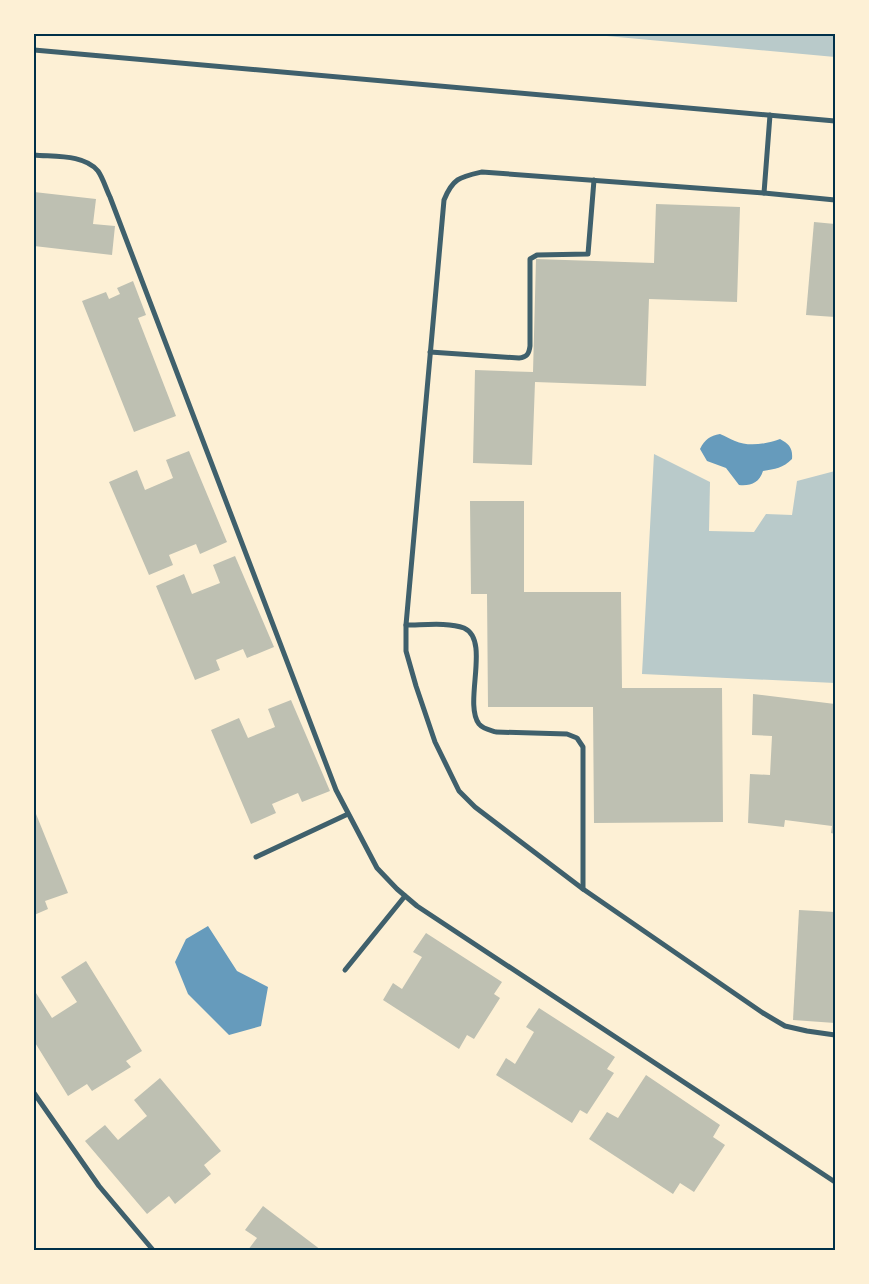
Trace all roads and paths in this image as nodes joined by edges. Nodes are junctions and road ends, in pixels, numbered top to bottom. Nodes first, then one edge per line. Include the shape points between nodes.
1 (34, 50) edge
2 (770, 115) junction
3 (835, 120) edge
4 (34, 155) edge
5 (594, 180) junction
6 (764, 193) junction
7 (835, 200) edge
8 (430, 352) junction
9 (406, 625) junction
10 (348, 814) junction
11 (256, 857) dead end
12 (583, 889) junction
13 (405, 896) junction
14 (345, 970) dead end
15 (835, 1035) edge
16 (34, 1093) edge
17 (835, 1182) edge
18 (153, 1250) edge

1 - 2 street
2 - 3 street
2 - 6 street
4 - 10 street via 75,159 89,163 99,172 336,790
5 - 6 street
5 - 8 street via 482,172 464,176 450,185 444,200
5 - 8 street via 588,254 530,259 530,346 527,355 519,358
6 - 7 street
8 - 9 street
9 - 12 street via 406,651 416,686 434,742 459,791 475,807
9 - 12 street via 456,626 466,629 474,638 474,711 478,723 485,729 567,734 576,738 584,748
10 - 11 street
10 - 13 street via 377,868
12 - 15 street via 763,1014 785,1026
13 - 14 street
13 - 17 street
16 - 18 street via 99,1186

